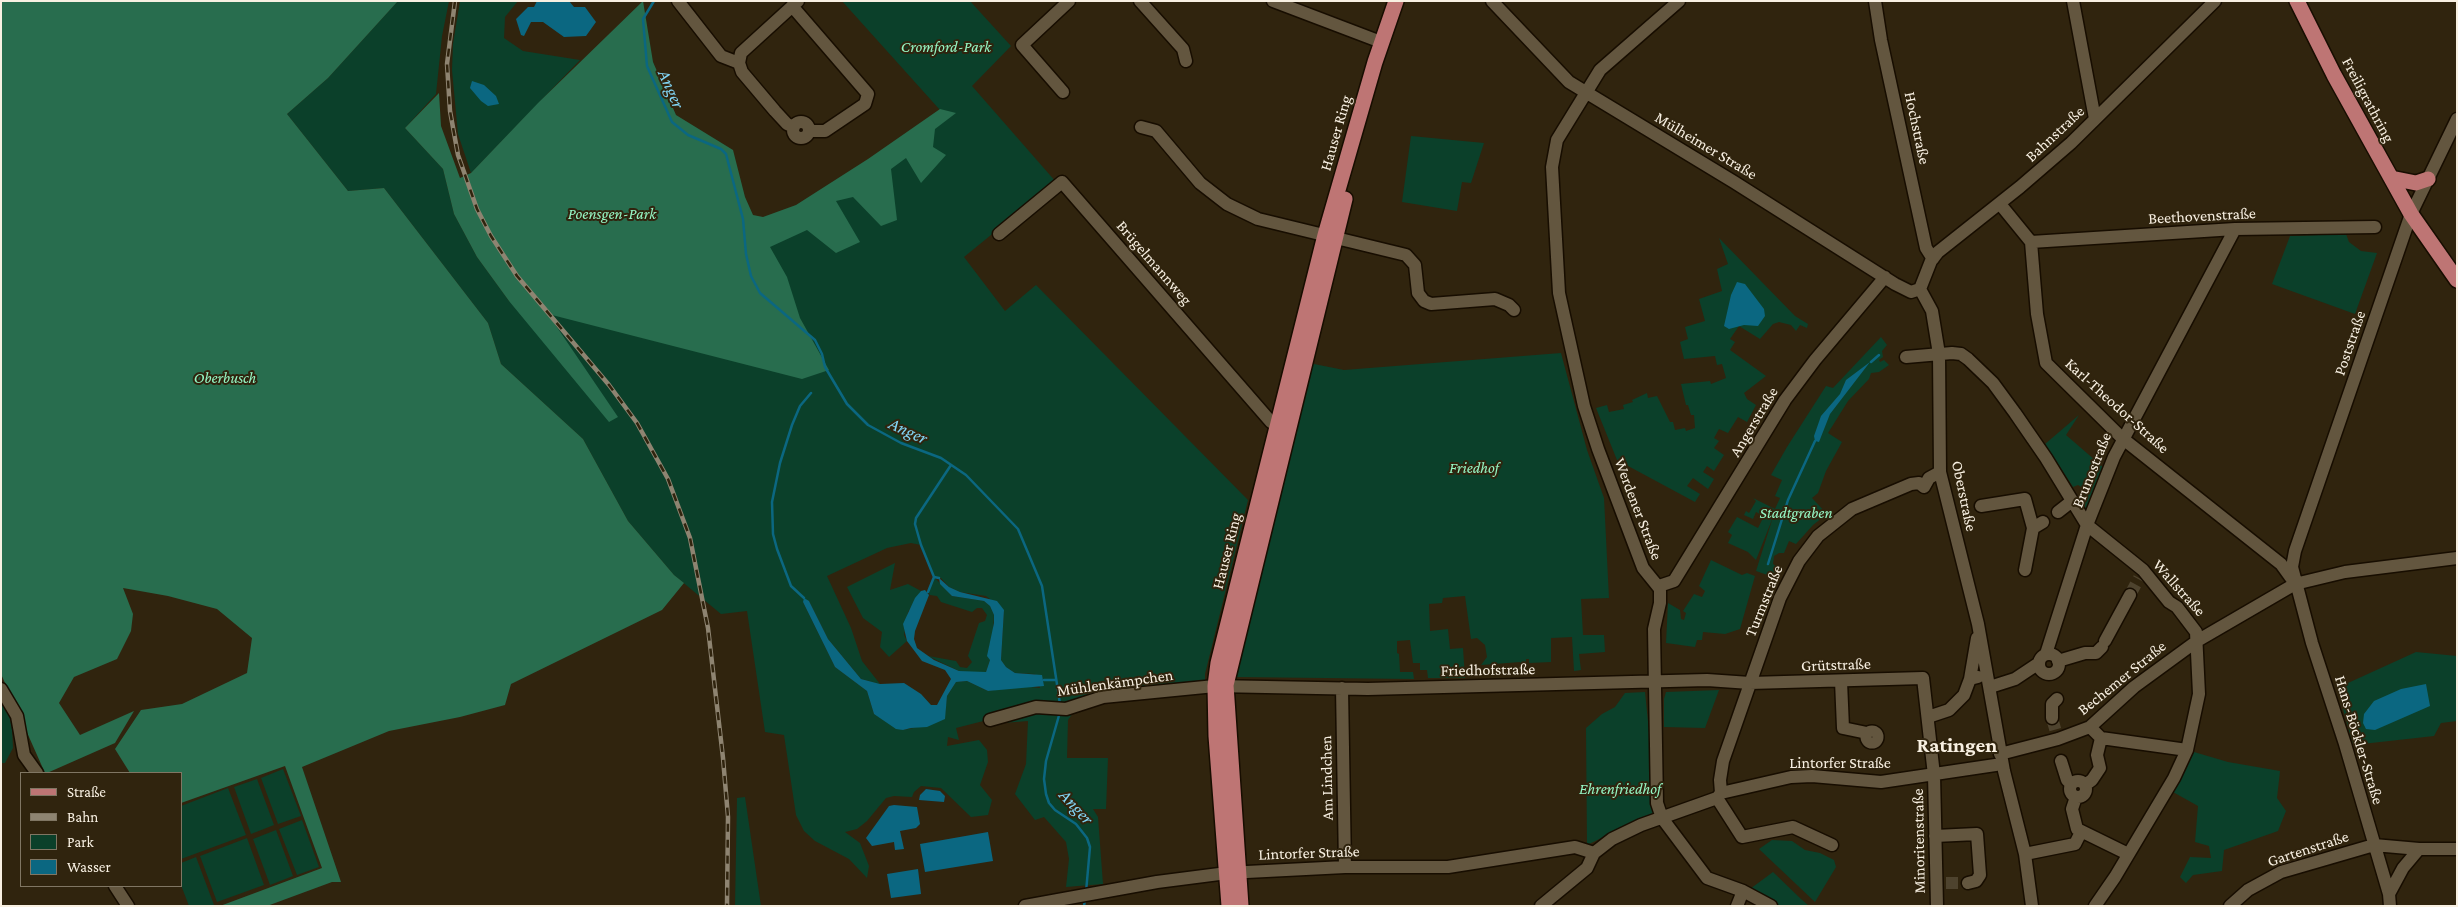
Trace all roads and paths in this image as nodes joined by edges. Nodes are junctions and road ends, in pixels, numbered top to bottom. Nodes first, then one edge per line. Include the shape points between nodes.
1 (678, 1) edge
2 (1070, 1) edge
3 (1140, 1) edge
4 (1273, 1) edge
5 (1396, 1) edge
6 (1492, 1) edge
7 (1679, 1) edge
8 (1876, 1) edge
9 (2073, 1) edge
10 (2215, 1) edge
11 (2297, 1) edge
12 (795, 4) edge
13 (1381, 42) junction
14 (1186, 62) dead end
15 (739, 63) junction
16 (1063, 92) dead end
17 (1585, 92) junction
18 (2095, 119) junction
19 (2457, 119) edge
20 (1141, 128) dead end
21 (2391, 178) junction
22 (2428, 179) junction
23 (2000, 204) junction
24 (2411, 214) junction
25 (2375, 227) dead end
26 (2235, 229) junction
27 (999, 234) dead end
28 (1330, 236) junction
29 (2031, 242) junction
30 (1933, 259) junction
31 (2457, 280) edge
32 (1890, 281) junction
33 (1920, 289) junction
34 (1514, 310) dead end
35 (1939, 354) junction
36 (1906, 357) dead end
37 (1282, 428) junction
38 (2122, 438) junction
39 (1940, 472) junction
40 (2072, 501) junction
41 (1981, 506) dead end
42 (2058, 512) dead end
43 (2087, 525) junction
44 (2457, 558) edge
45 (2025, 570) dead end
46 (2296, 584) junction
47 (1659, 586) junction
48 (2130, 595) tunnel mouth
49 (1978, 624) junction
50 (2198, 640) junction
51 (2043, 659) junction
52 (2058, 661) junction
53 (1923, 678) joint
54 (1983, 679) junction
55 (1841, 681) junction
56 (1656, 682) junction
57 (1750, 683) junction
58 (1221, 686) junction
59 (1342, 688) junction
60 (1, 689) edge
61 (2057, 699) dead end
62 (1928, 717) junction
63 (2052, 718) tunnel mouth
64 (990, 720) dead end
65 (2090, 727) junction
66 (1867, 734) dead end
67 (2101, 738) junction
68 (2187, 750) junction
69 (2001, 759) junction
70 (2061, 762) dead end
71 (36, 772) edge
72 (1934, 775) junction
73 (2071, 784) junction
74 (2085, 785) junction
75 (1719, 796) junction
76 (2076, 797) junction
77 (1662, 818) junction
78 (2081, 832) junction
79 (1935, 836) junction
80 (1832, 844) dead end
81 (2374, 845) junction
82 (2419, 849) junction
83 (2457, 849) edge
84 (1594, 853) junction
85 (2025, 854) junction
86 (2128, 854) junction
87 (1345, 867) junction
88 (1232, 873) junction
89 (1968, 883) dead end
90 (116, 887) edge
91 (1744, 890) junction
92 (2390, 900) edge
93 (128, 906) edge
94 (1025, 906) edge
95 (1229, 906) edge
96 (1241, 906) edge
97 (1541, 906) edge
98 (1737, 906) edge
99 (1771, 906) edge
100 (1937, 906) edge
101 (2032, 906) edge
102 (2095, 906) edge
103 (2230, 906) edge

1 - 15 street via 722,56
2 - 16 street via 1022,45
3 - 14 street via 1183,49
4 - 13 street
5 - 13 main road, Hauser Ring
6 - 17 street, Mülheimer Straße via 1569,82
7 - 17 street, Werdener Straße via 1608,61
8 - 30 street, Hochstraße via 1881,40 1924,239
9 - 18 street
10 - 18 street, Bahnstraße
11 - 21 main road, Freiligrathring
12 - 15 street via 741,53
12 - 15 street via 868,94 865,104 825,131 810,131 804,137 798,137 794,134 794,127 787,124 742,72
13 - 28 main road, Hauser Ring
17 - 32 street, Mülheimer Straße
17 - 47 street, Werdener Straße via 1554,151 1552,167 1569,345 1587,415 1643,568
18 - 23 street, Bahnstraße
19 - 22 street, Poststraße
20 - 28 street via 1156,131 1200,183 1227,204 1258,219
21 - 22 main road via 2416,183
21 - 24 main road, Freiligrathring
22 - 24 street, Poststraße
23 - 29 street
23 - 30 street, Bahnstraße
24 - 31 main road, Freiligrathring
24 - 46 street, Poststraße via 2295,551 2292,567
25 - 26 street, Beethovenstraße
26 - 29 street, Beethovenstraße
26 - 38 street, Brunostraße
27 - 37 street, Brügelmannweg via 1062,182 1264,415
28 - 34 street via 1406,255 1415,265 1418,293 1431,304 1495,300
28 - 37 main road, Hauser Ring
29 - 38 street, Karl-Theodor-Straße via 2037,314 2046,363
30 - 33 street, Bahnstraße
32 - 33 street, Mülheimer Straße via 1911,292
32 - 47 street, Angerstraße via 1808,368 1777,412 1674,581
33 - 35 street, Oberstraße via 1932,312
35 - 36 street, Wallstraße
35 - 39 street, Oberstraße
35 - 40 street, Wallstraße via 1965,356 1993,383
37 - 58 main road, Hauser Ring via 1218,664
38 - 43 street, Brunostraße
38 - 46 street, Karl-Theodor-Straße via 2281,564
39 - 49 street, Oberstraße
39 - 57 street, Turmstraße via 1929,478 1924,487 1911,484 1852,509 1818,536 1786,584
40 - 42 street
40 - 43 street, Wallstraße
41 - 45 street via 2025,499 2038,525
43 - 50 street, Wallstraße via 2177,606 2196,632
43 - 51 street, Brunostraße
44 - 46 street, Bechemer Straße via 2345,572
46 - 50 street, Bechemer Straße
46 - 81 street, Hans-Böckler-Straße
47 - 56 street via 1661,598 1654,630
48 - 52 street via 2096,653
49 - 54 street, Oberstraße
49 - 54 street via 1976,650
50 - 65 street, Bechemer Straße via 2134,687
50 - 68 street, Wallstraße via 2199,694
51 - 52 street via 2056,656
51 - 52 street via 2043,672 2053,673 2058,668
51 - 54 street via 2015,679
53 - 55 street, Grütstraße
53 - 62 street, Minoritenstraße
54 - 62 street via 1949,710
54 - 69 street, Oberstraße
55 - 57 street, Grütstraße
55 - 66 street via 1843,728
56 - 57 street, Friedhofstraße via 1707,680
56 - 59 street, Friedhofstraße
56 - 77 street via 1657,802
57 - 75 street, Turmstraße via 1723,761
58 - 59 street, Friedhofstraße
58 - 64 street, Mühlenkämpchen via 1103,697 1066,708 1036,707
58 - 88 main road, Hauser Ring via 1216,736
59 - 87 street, Am Lindchen
60 - 71 street via 17,716 24,755
61 - 63 street via 2052,704
62 - 72 street, Minoritenstraße
65 - 67 street
65 - 69 street, Bechemer Straße
67 - 68 street
67 - 74 street via 2097,755 2100,768
68 - 86 street, Wallstraße via 2174,778
69 - 72 street, Lintorfer Straße
69 - 85 street, Oberstraße
70 - 73 street
72 - 75 street, Lintorfer Straße via 1881,782 1791,777
72 - 79 street, Minoritenstraße
73 - 74 street via 2080,781
73 - 76 street via 2070,790
74 - 76 street via 2084,795
75 - 77 street, Lintorfer Straße
75 - 80 street via 1742,837 1793,827
76 - 78 street via 2072,809 2077,829
77 - 84 street, Lintorfer Straße via 1612,838
77 - 91 street via 1707,878
78 - 85 street via 2075,844
78 - 86 street
79 - 89 street via 1977,834 1980,875 1976,881
79 - 100 street, Minoritenstraße via 1941,883
81 - 82 street
81 - 92 street, Hans-Böckler-Straße
81 - 103 street, Gartenstraße via 2281,872 2248,890
82 - 83 street
82 - 92 street via 2403,868
84 - 87 street, Lintorfer Straße via 1575,847 1448,867
84 - 97 street, Lintorfer Straße via 1586,868
85 - 101 street, Oberstraße
86 - 102 street, Wallstraße
87 - 88 street, Lintorfer Straße
88 - 94 street, Lintorfer Straße
88 - 95 main road, Hauser Ring
88 - 96 main road, Hauser Ring
90 - 93 street
91 - 98 street
91 - 99 street

